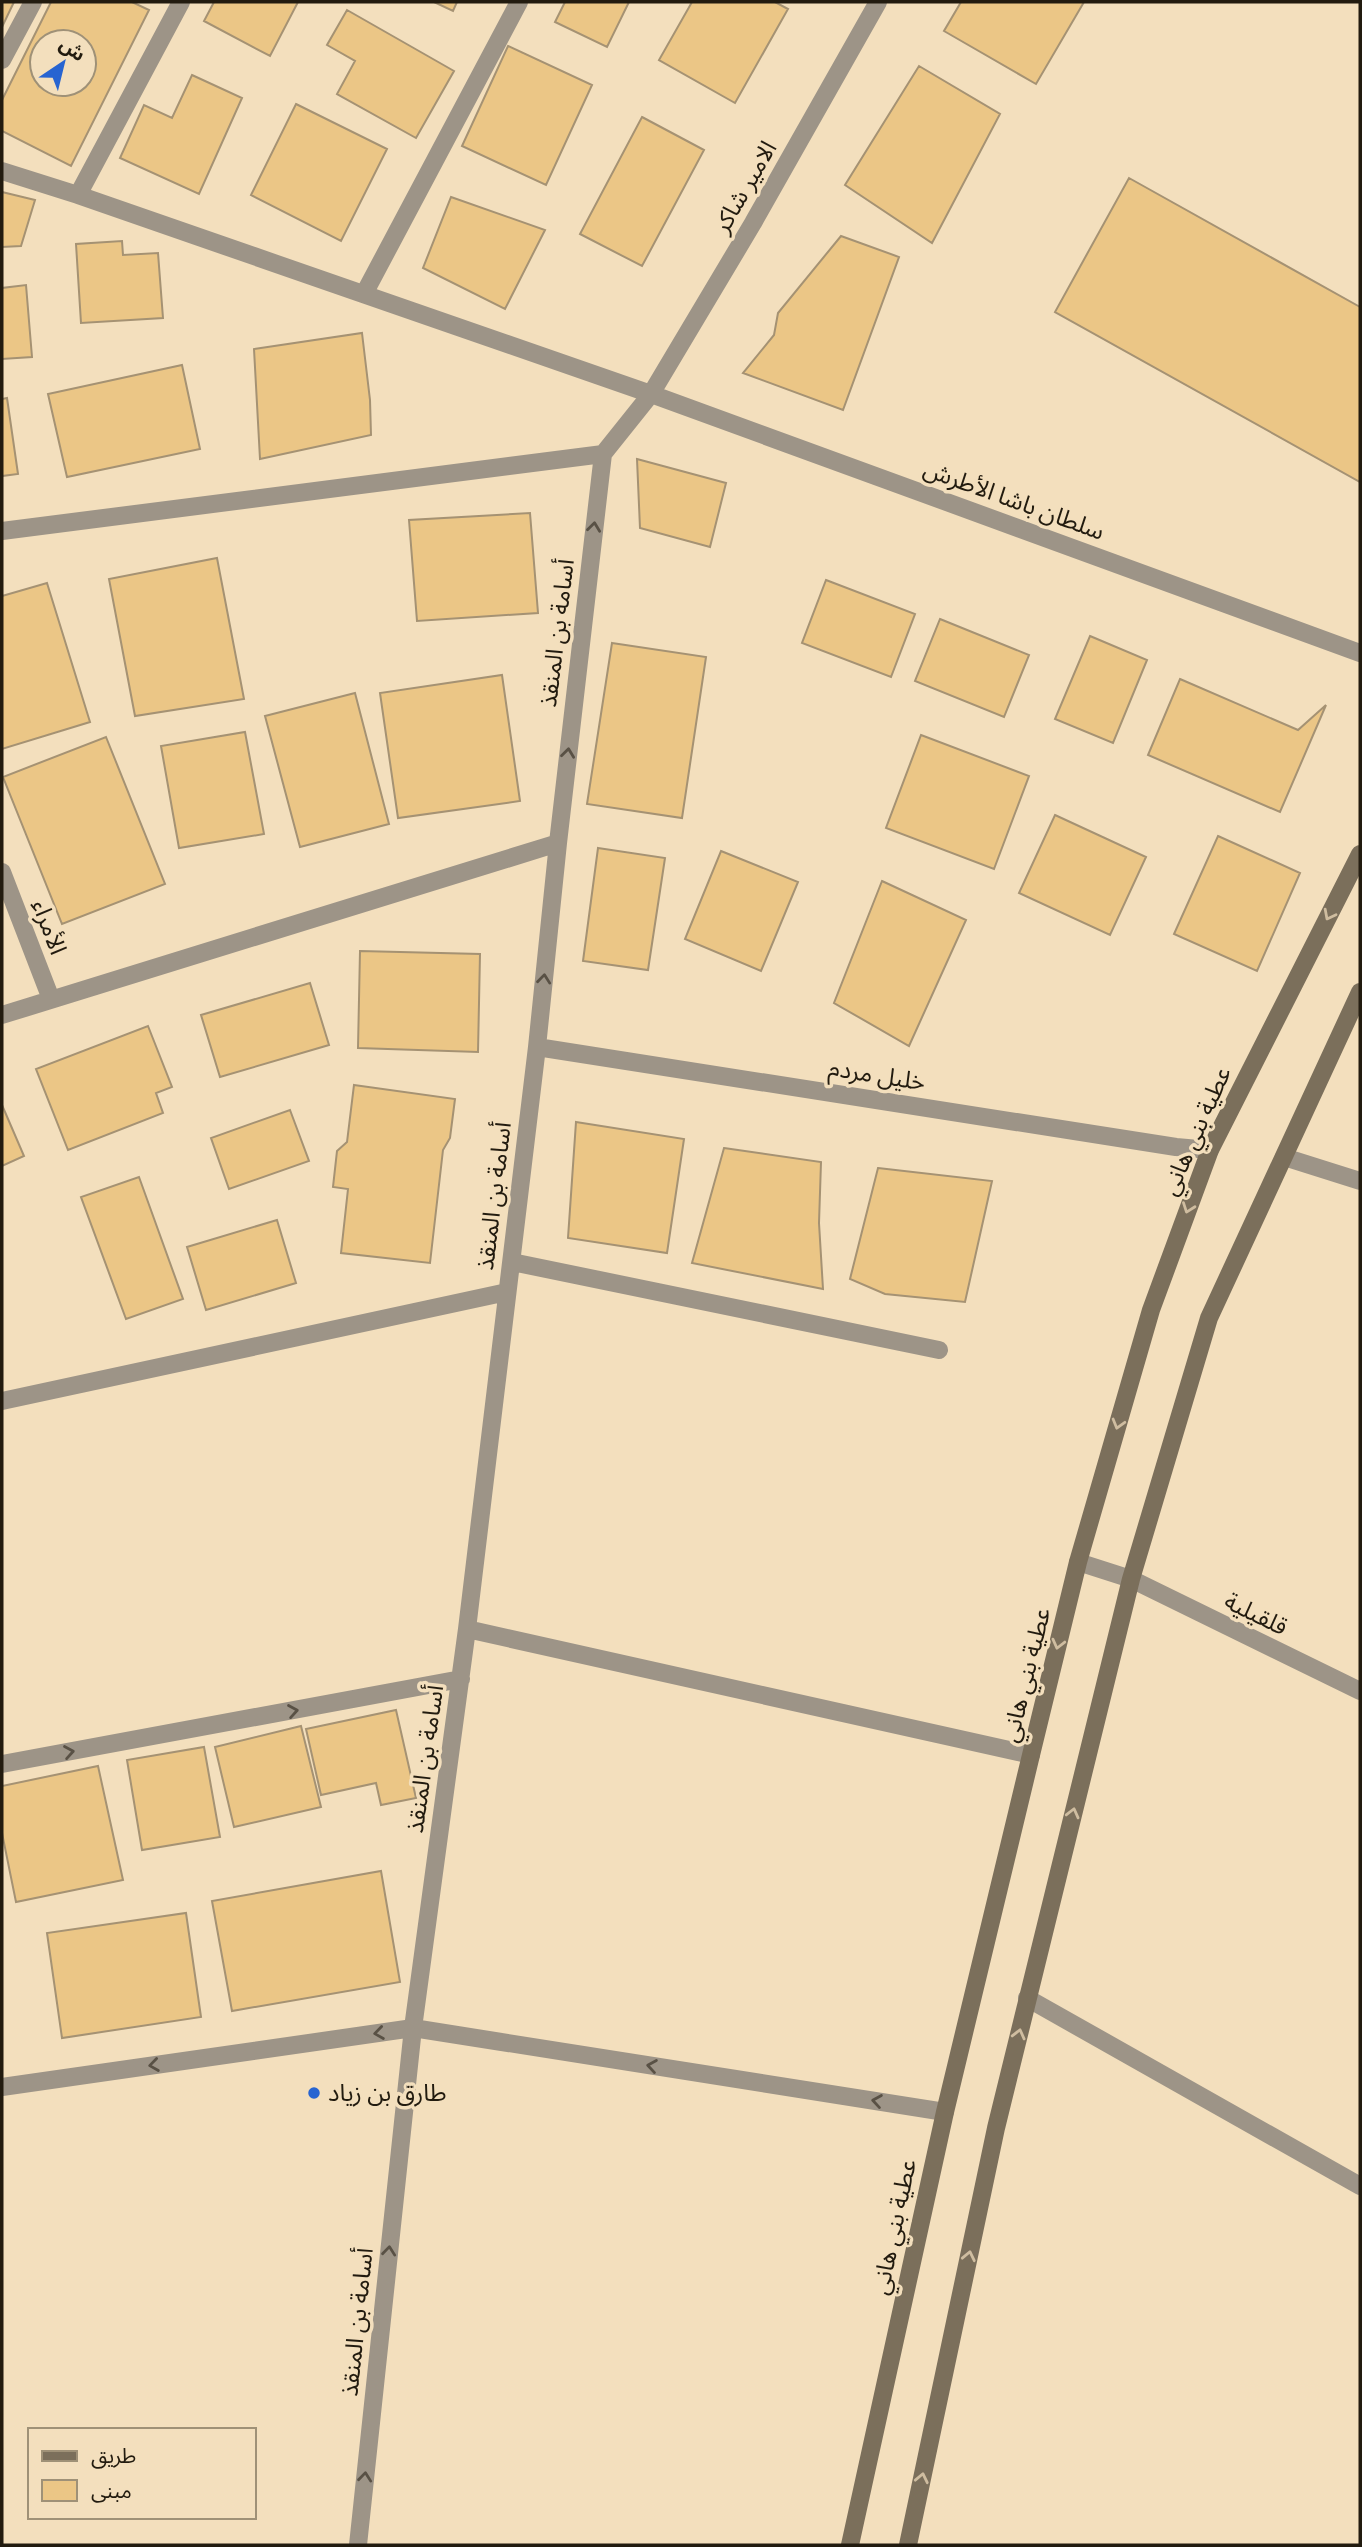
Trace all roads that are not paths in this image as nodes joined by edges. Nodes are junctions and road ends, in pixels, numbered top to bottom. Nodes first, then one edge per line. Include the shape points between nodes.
1 (33, 2) edge
2 (181, 2) edge
3 (519, 2) edge
4 (878, 2) edge
5 (2, 60) edge
6 (2, 171) edge
7 (78, 195) junction
8 (364, 294) junction
9 (651, 394) junction
10 (603, 454) junction
11 (2, 531) edge
12 (1360, 653) edge
13 (558, 843) junction
14 (1360, 854) edge
15 (2, 872) edge
16 (1360, 992) edge
17 (51, 999) junction
18 (2, 1015) edge
19 (537, 1047) junction
20 (1210, 1150) junction
21 (1284, 1157) junction
22 (1360, 1181) edge
23 (512, 1262) junction
24 (507, 1292) junction
25 (939, 1350) dead end
26 (2, 1401) edge
27 (1079, 1562) junction
28 (1131, 1579) junction
29 (467, 1629) junction
30 (461, 1679) junction
31 (1360, 1691) edge
32 (1031, 1755) junction
33 (2, 1764) edge
34 (1027, 1998) junction
35 (413, 2028) junction
36 (2, 2087) edge
37 (944, 2112) junction
38 (1360, 2186) edge
39 (358, 2545) edge
40 (850, 2545) edge
41 (908, 2545) edge

1 - 5 street
2 - 7 street
3 - 8 street
4 - 9 street, الامير شاكر
6 - 7 street, سلطان باشا الأطرش
7 - 8 street, سلطان باشا الأطرش
8 - 9 street, سلطان باشا الأطرش
9 - 10 street, الامير شاكر
9 - 12 street, سلطان باشا الأطرش
10 - 11 street
13 -> 10 street, أسامة بن المنقذ
13 - 17 street
19 -> 13 street, أسامة بن المنقذ
14 -> 20 main road, عطية بني هاني
15 - 17 street, الأمراء
16 - 21 main road
17 - 18 street
19 - 20 street, خليل مردم
19 - 23 street, أسامة بن المنقذ
20 -> 27 main road, عطية بني هاني via 1151,1310
21 - 22 street
21 - 28 main road via 1209,1318
23 - 24 street, أسامة بن المنقذ
23 - 25 street
24 - 26 street
24 - 29 street, أسامة بن المنقذ
27 - 28 street, قلقيلية
27 -> 32 main road, عطية بني هاني
28 - 31 street, قلقيلية
34 -> 28 main road
29 - 30 street, أسامة بن المنقذ
29 - 32 street
33 -> 30 street
30 - 35 street, أسامة بن المنقذ
32 - 37 main road, عطية بني هاني
34 - 38 street
41 -> 34 main road
35 -> 36 street
37 -> 35 street
39 -> 35 street, أسامة بن المنقذ
37 - 40 main road, عطية بني هاني

